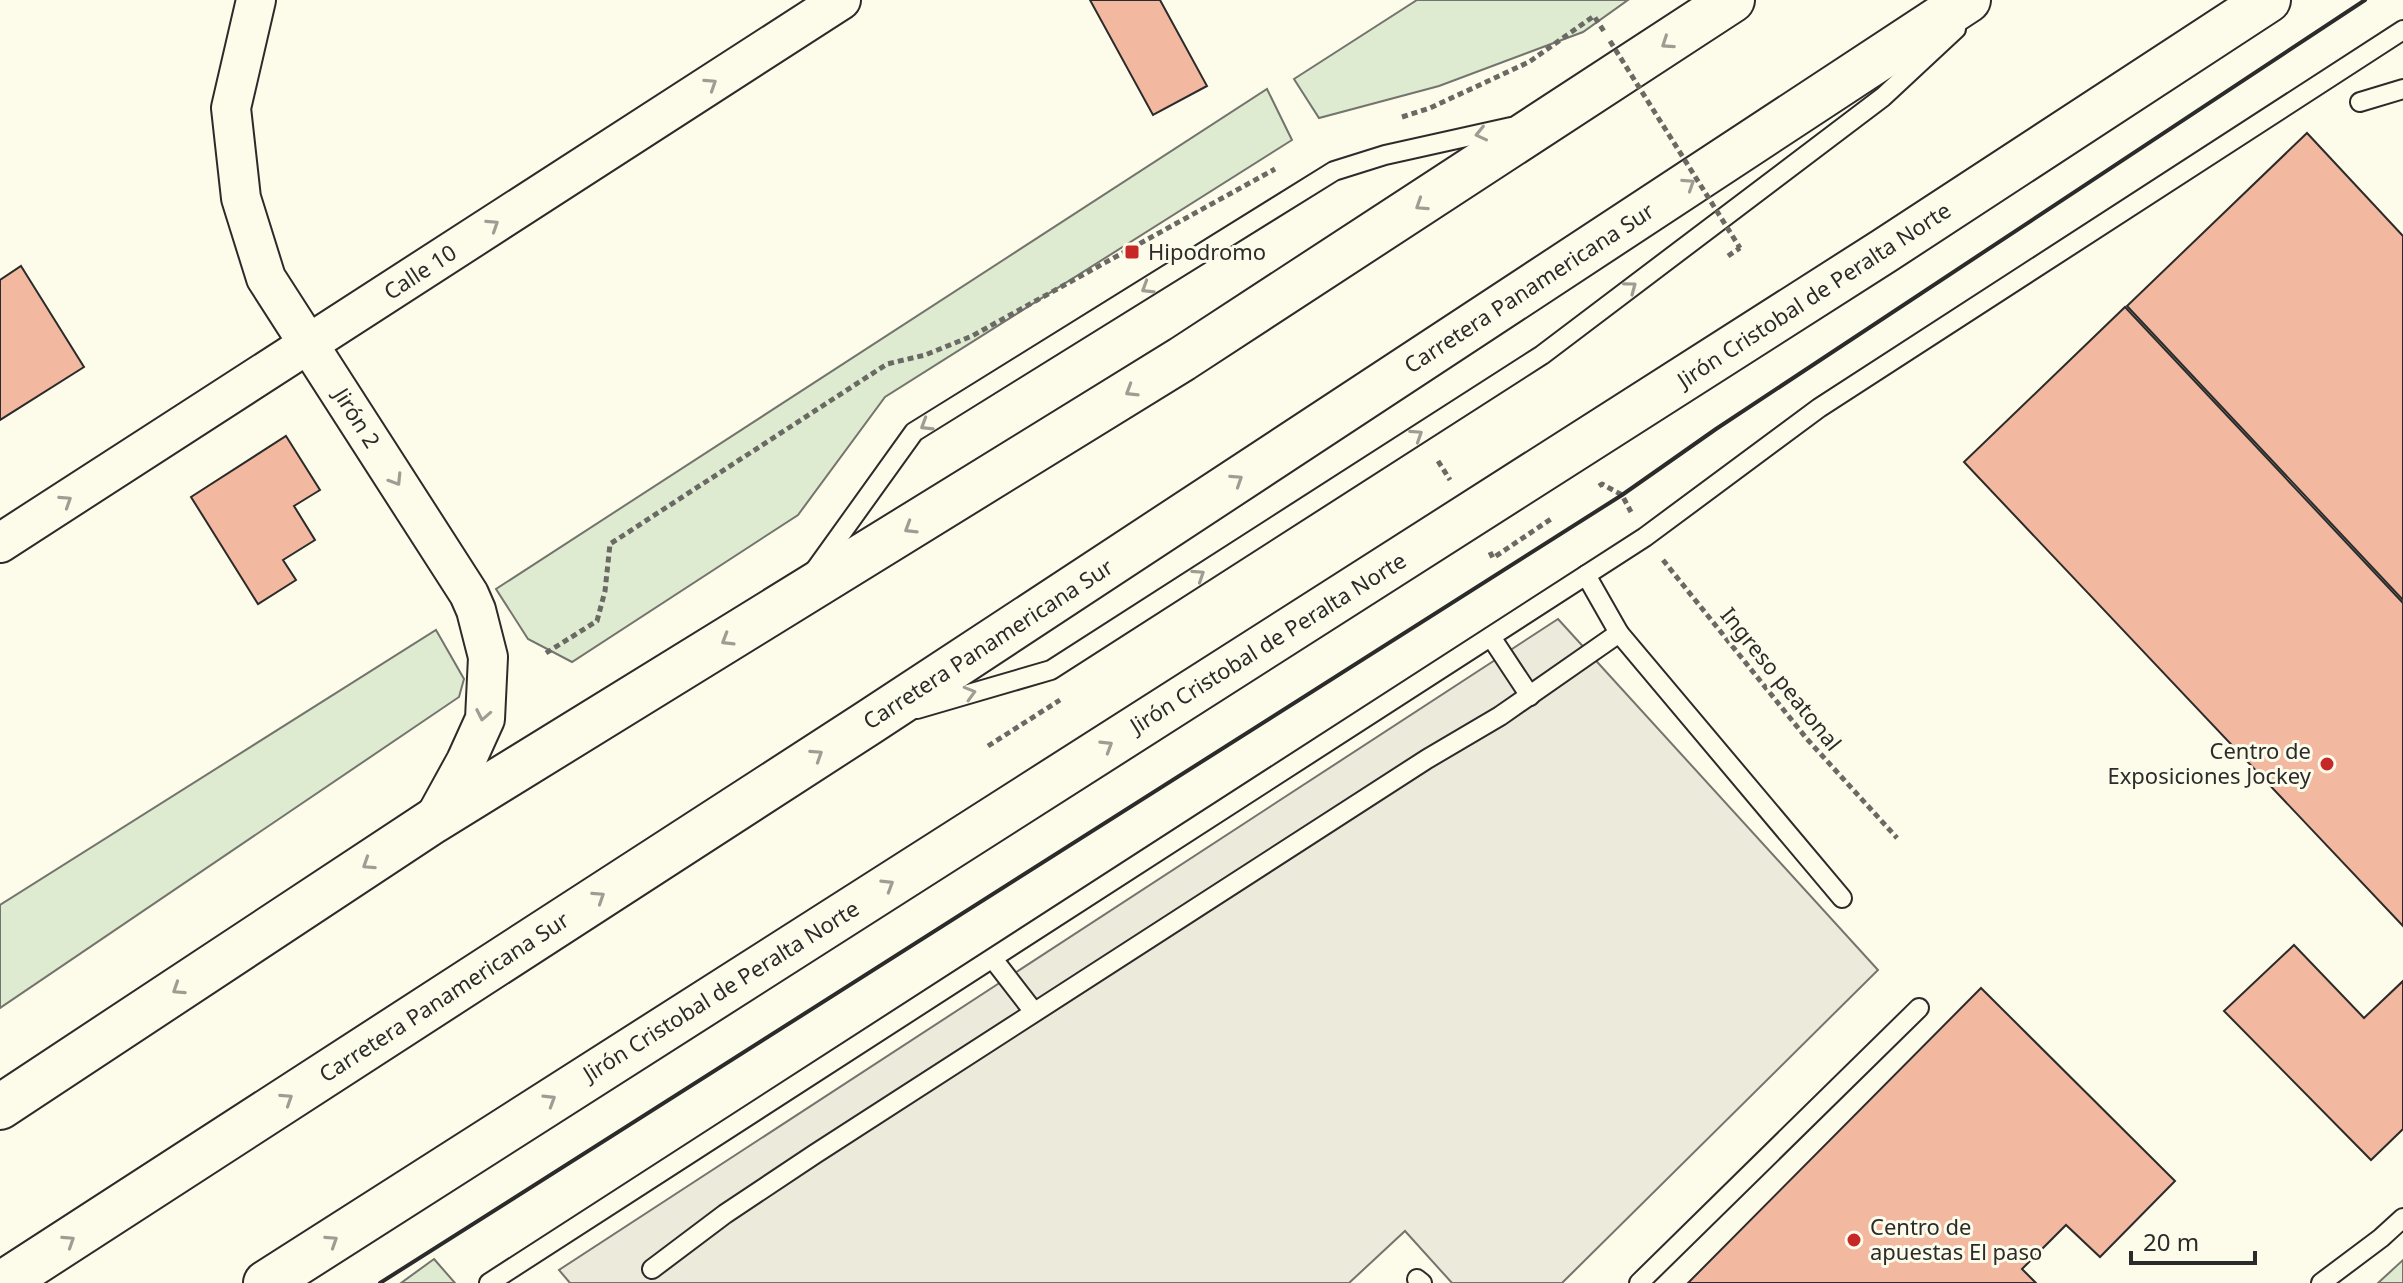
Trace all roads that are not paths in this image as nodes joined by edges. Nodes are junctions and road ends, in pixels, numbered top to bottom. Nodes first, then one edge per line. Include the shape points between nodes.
1 (256, 0) edge
2 (841, 0) edge
3 (1732, 0) edge
4 (1968, 0) edge
5 (1988, 0) edge
6 (2268, 0) edge
7 (2403, 30) edge
8 (2403, 89) edge
9 (2360, 102) dead end
10 (1557, 117) junction
11 (309, 343) junction
12 (0, 543) edge
13 (1586, 575) junction
14 (794, 600) junction
15 (1619, 633) junction
16 (1491, 637) junction
17 (1530, 696) junction
18 (868, 723) junction
19 (433, 821) junction
20 (1842, 898) dead end
21 (993, 959) junction
22 (1919, 1008) dead end
23 (1034, 1012) junction
24 (0, 1107) edge
25 (2403, 1218) edge
26 (652, 1269) dead end
27 (3, 1283) edge
28 (266, 1283) edge
29 (489, 1283) edge
30 (1639, 1283) edge
31 (2321, 1283) edge

1 - 11 street, Jirón 2 via 231,108 241,198 266,278
11 -> 2 street, Calle 10
3 -> 10 main road
18 -> 4 main road, Carretera Panamericana Sur
18 -> 5 lane via 1051,670 1528,364 1883,97
28 -> 6 main road, Jirón Cristobal de Peralta Norte via 1870,260
7 - 13 lane via 1819,408
8 - 9 lane
10 -> 14 main road
10 -> 14 lane via 1334,171 914,432
12 -> 11 street, Calle 10
11 -> 19 street, Jirón 2 via 476,610 488,657 485,719
13 - 15 lane
13 - 16 lane
14 -> 19 main road
15 - 17 lane
15 - 20 lane
16 - 17 lane
16 - 21 lane
17 - 23 lane
27 -> 18 main road, Carretera Panamericana Sur
19 -> 24 main road
21 - 23 lane
21 - 29 lane
22 - 30 lane
23 - 26 lane via 725,1214
25 - 31 lane

